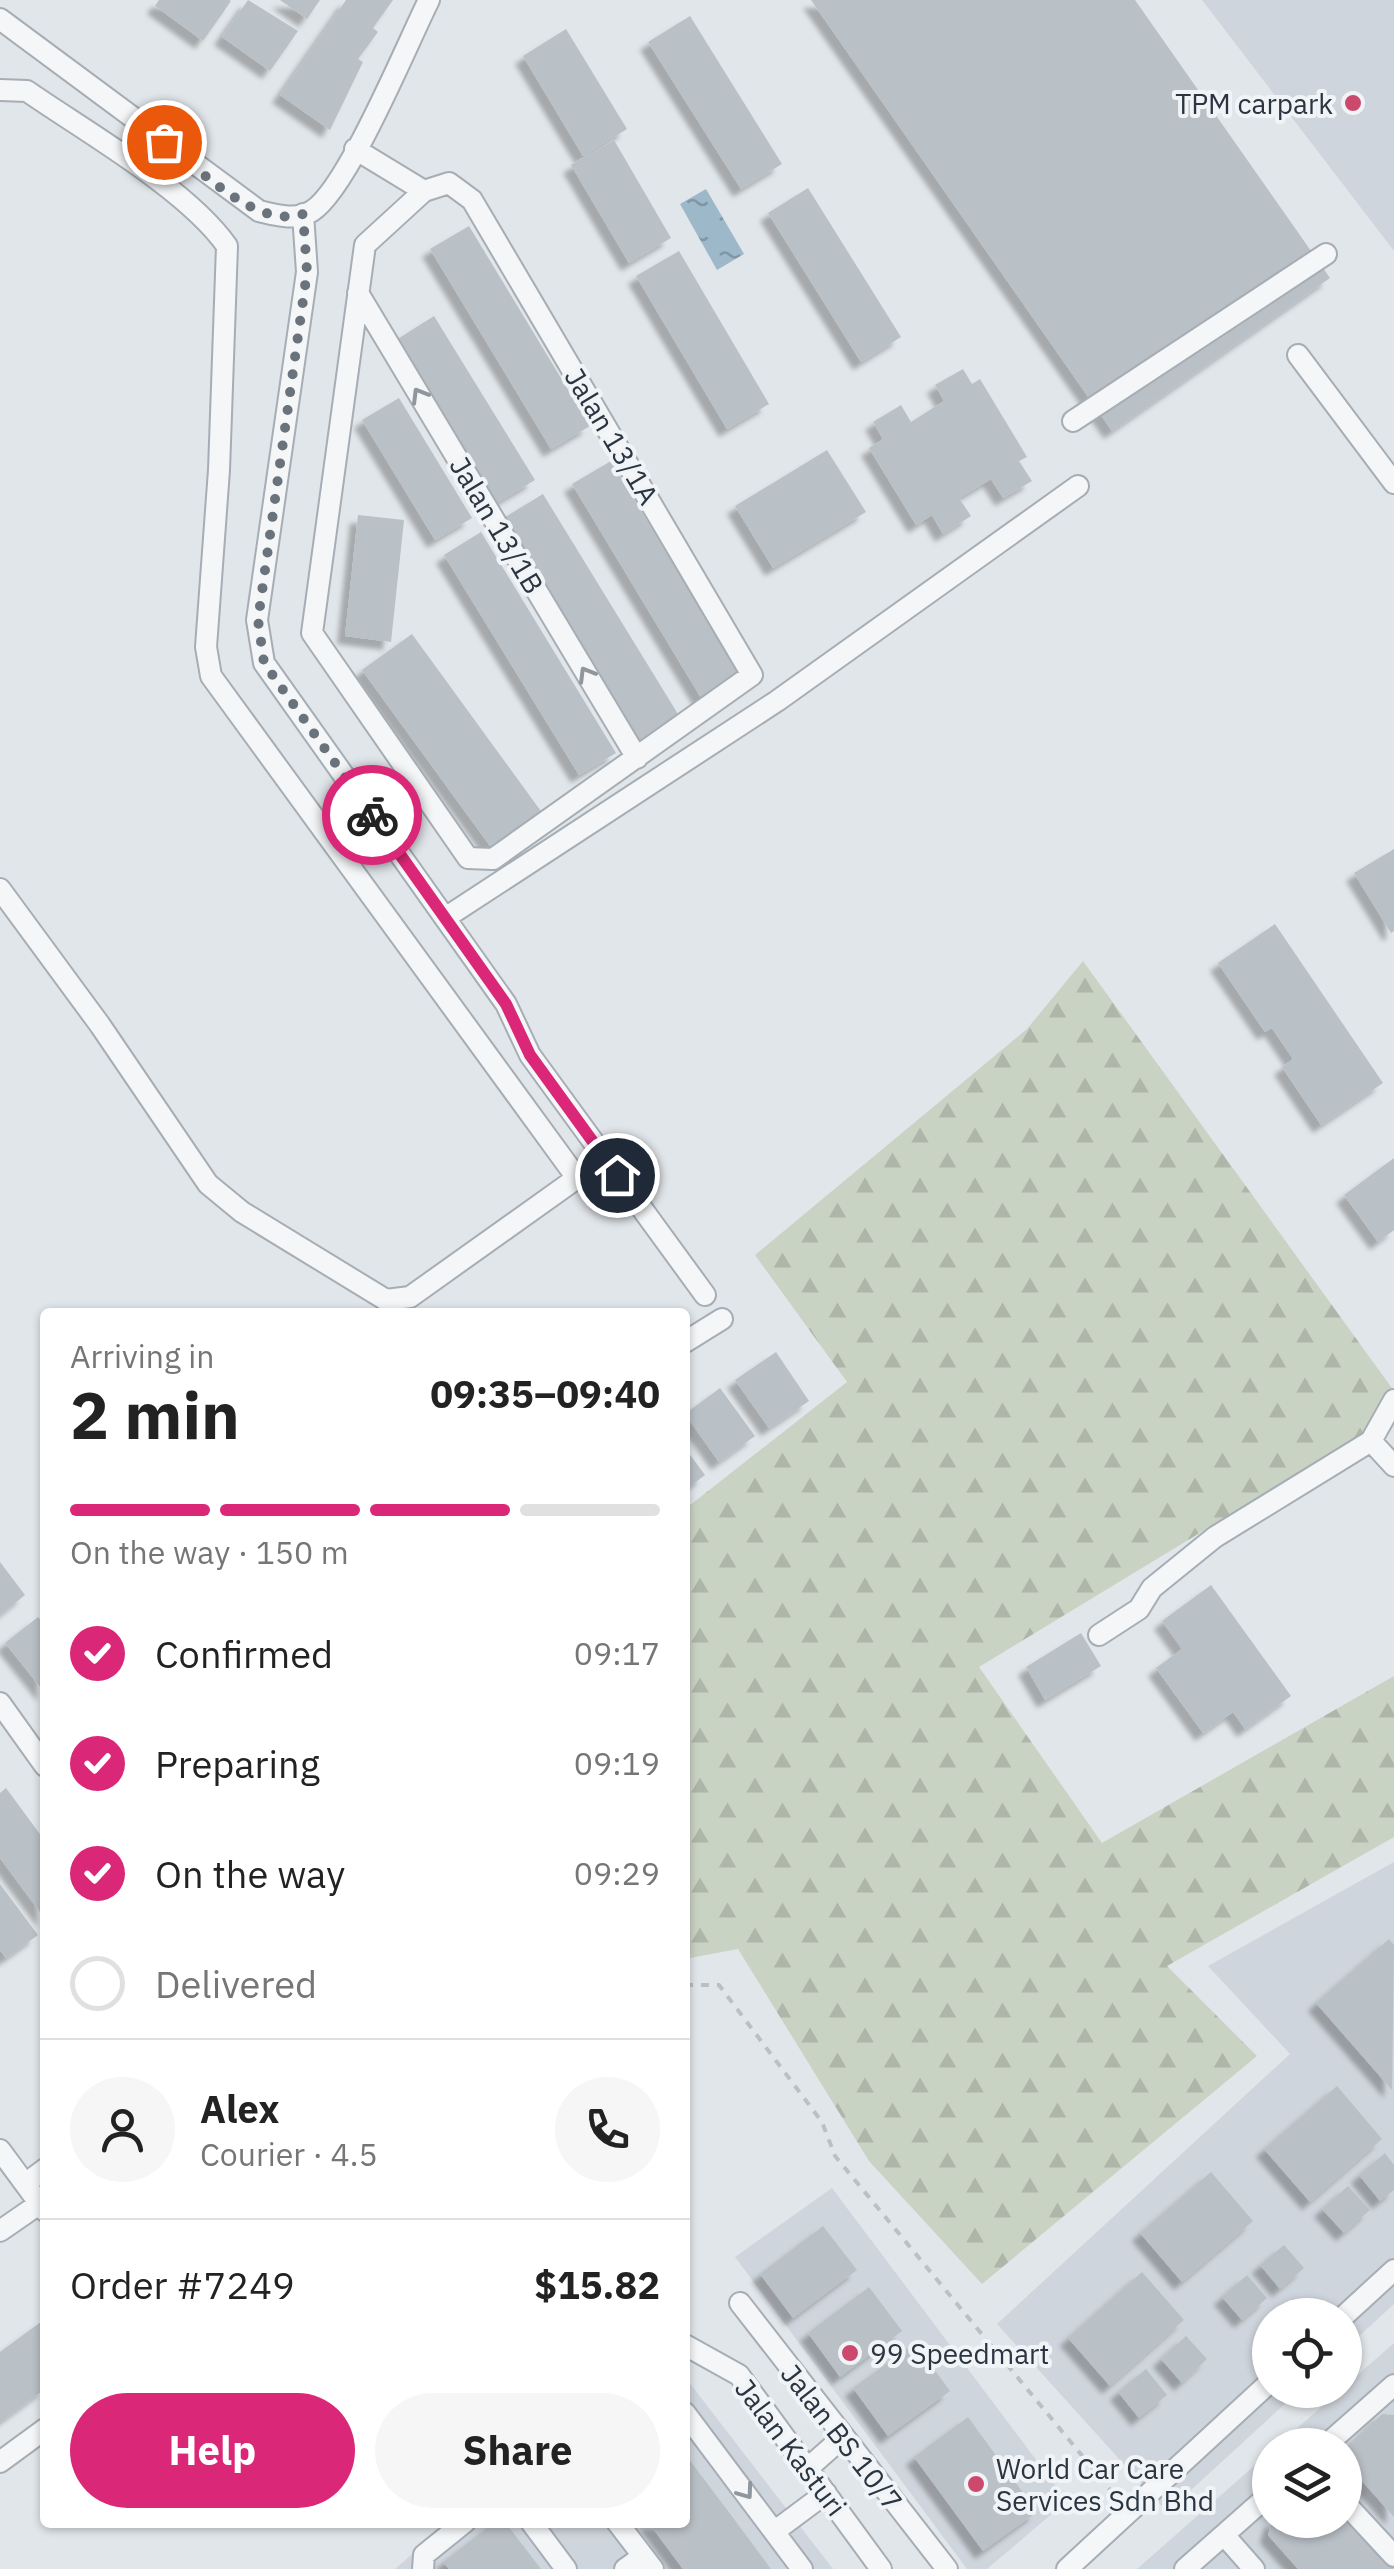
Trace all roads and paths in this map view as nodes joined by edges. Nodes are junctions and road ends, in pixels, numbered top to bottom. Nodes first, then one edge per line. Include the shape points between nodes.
1 (429, 0) edge
2 (0, 19) edge
3 (0, 90) edge
4 (355, 149) junction
5 (424, 191) junction
6 (303, 214) junction
7 (1326, 254) dead end
8 (358, 293) junction
9 (1298, 355) dead end
10 (1073, 421) dead end
11 (1394, 483) edge
12 (1078, 486) dead end
13 (637, 758) junction
14 (0, 889) edge
15 (445, 918) junction
16 (705, 1295) dead end
17 (722, 1318) dead end
18 (690, 1339) edge
19 (1394, 1400) edge
20 (1371, 1441) junction
21 (1394, 1466) edge
22 (1098, 1636) dead end
23 (0, 1704) edge
24 (40, 1759) edge
25 (690, 1985) edge
26 (0, 2150) edge
27 (40, 2173) edge
28 (26, 2184) junction
29 (40, 2204) edge
30 (40, 2208) edge
31 (0, 2231) edge
32 (1394, 2270) edge
33 (1362, 2299) edge
34 (740, 2303) dead end
35 (690, 2348) edge
36 (1394, 2386) edge
37 (1252, 2398) edge
38 (690, 2420) edge
39 (1346, 2428) edge
40 (40, 2433) edge
41 (842, 2438) junction
42 (0, 2462) edge
43 (808, 2468) junction
44 (826, 2493) junction
45 (1252, 2510) edge
46 (1126, 2511) junction
47 (1362, 2521) edge
48 (458, 2528) edge
49 (535, 2528) edge
50 (622, 2528) edge
51 (775, 2531) junction
52 (1224, 2535) junction
53 (1394, 2556) edge
54 (648, 2563) edge
55 (423, 2569) edge
56 (566, 2569) edge
57 (625, 2569) edge
58 (802, 2569) edge
59 (880, 2569) edge
60 (946, 2569) edge
61 (1067, 2569) edge
62 (1185, 2569) edge
63 (1254, 2569) edge

1 - 4 street
2 - 6 street via 259,211
3 - 14 street via 27,91 178,198 227,246 206,647 212,676 577,1178 410,1297 386,1300 208,1184
4 - 5 street
4 - 6 street via 336,183
5 - 8 street via 365,244
5 - 13 street, Jalan 13/1A via 449,183 472,200 752,672
6 - 15 street via 307,272 258,620 264,663
7 - 10 street
13 -> 8 street, Jalan 13/1B
8 - 13 street via 312,633 468,858 493,859
9 - 11 street
12 - 15 street via 778,701
15 - 16 street via 506,1004 530,1055
17 - 18 street
19 - 20 street
20 - 21 street
20 - 22 street via 1215,1538 1152,1588 1140,1609
23 - 24 street
25 - 46 path via 718,1985 822,2122 835,2156
26 - 28 street
27 - 28 street
28 - 29 street
30 - 31 street
32 - 33 street
34 - 41 street, Jalan BS 10/7
35 - 43 street, Jalan Kasturi via 739,2375
36 - 39 street
37 - 46 street
38 -> 51 street
40 - 42 street
41 - 43 street
41 - 60 street, Jalan BS 10/7
43 - 44 street, Jalan Kasturi
44 - 51 street
44 - 59 street, Jalan Kasturi
45 - 52 street
46 - 61 street
47 - 53 street
48 - 55 street via 424,2555
49 - 56 street
50 - 54 street
51 - 58 street
52 - 62 street
52 - 63 street
54 - 57 street

